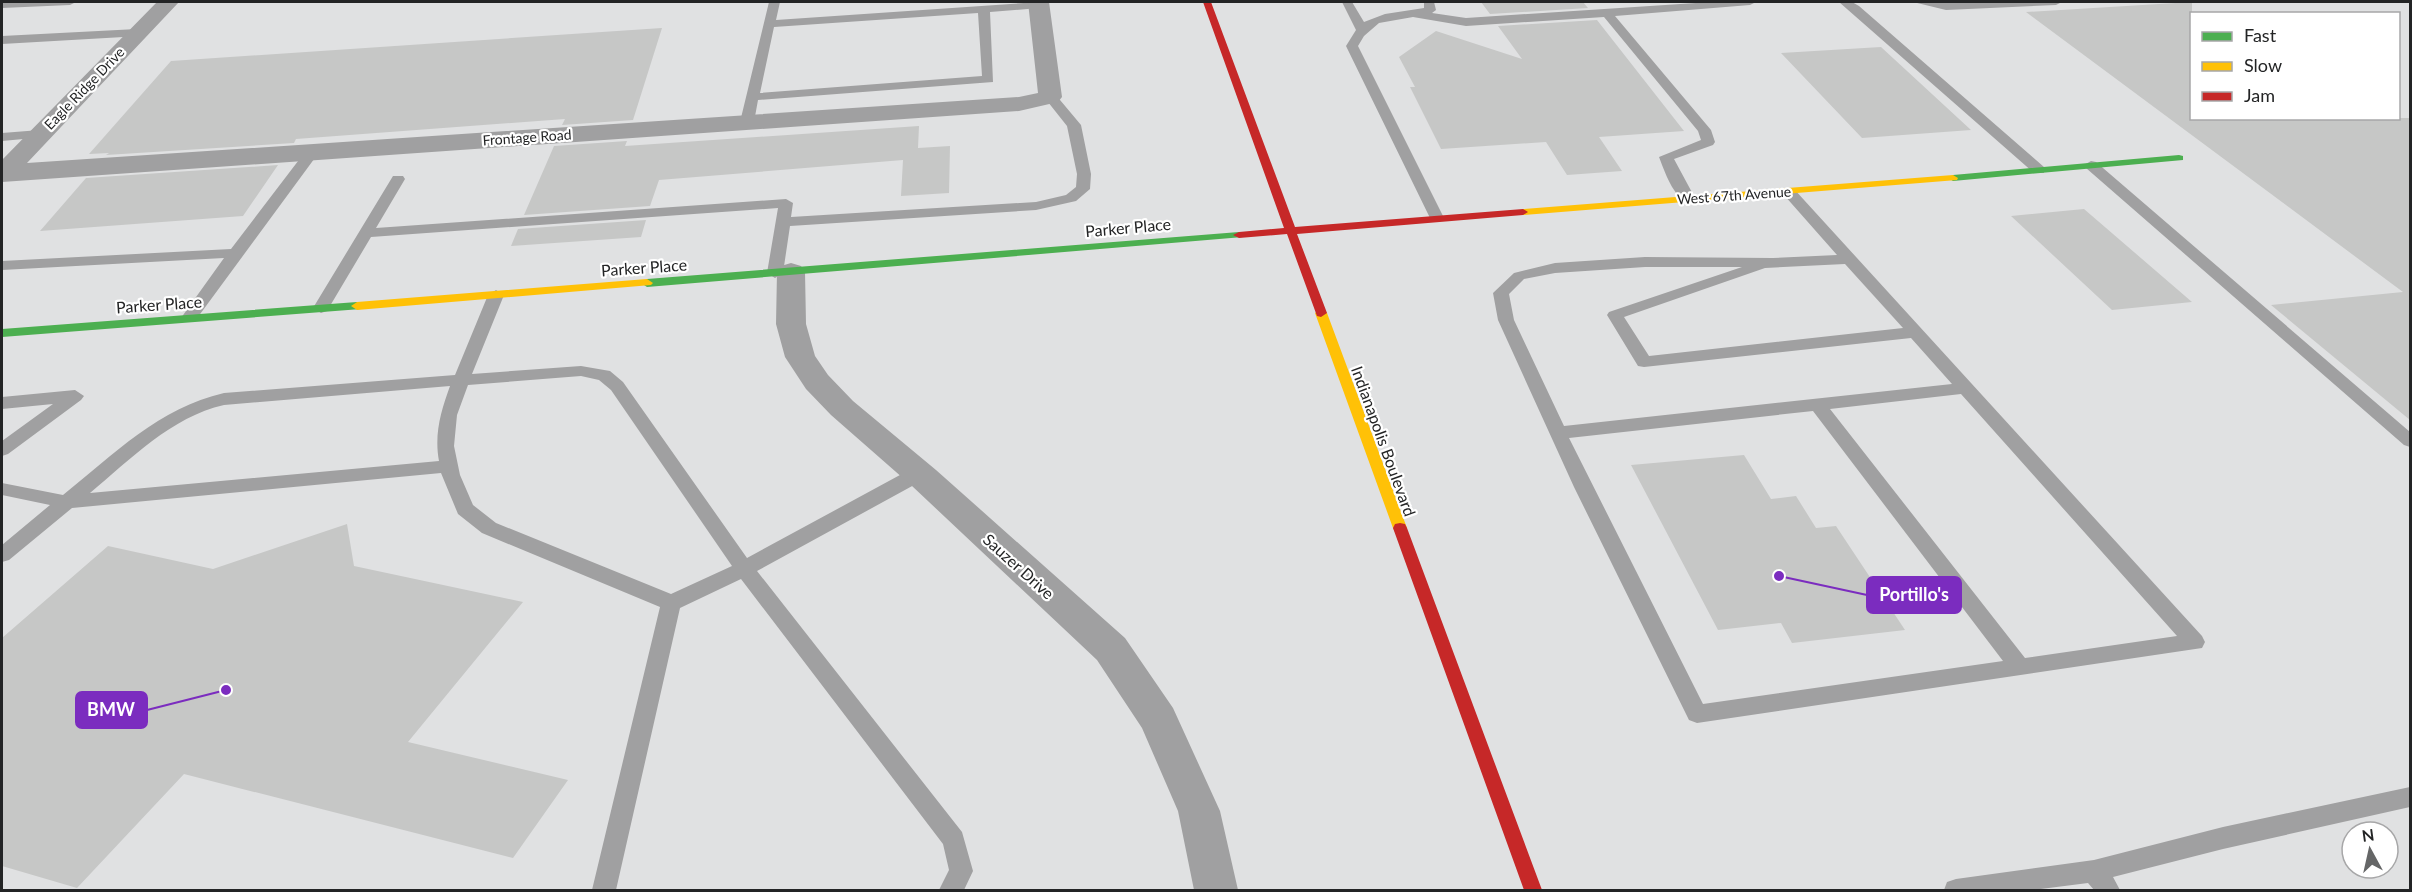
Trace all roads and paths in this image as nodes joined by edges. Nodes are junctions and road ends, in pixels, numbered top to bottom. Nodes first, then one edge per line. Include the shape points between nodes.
1 (51, 2) edge
2 (70, 2) edge
3 (168, 2) edge
4 (774, 2) edge
5 (1207, 2) edge
6 (1347, 2) edge
7 (1429, 2) edge
8 (1750, 2) edge
9 (1845, 2) edge
10 (1919, 2) edge
11 (2056, 2) edge
12 (1038, 3) edge
13 (2, 5) edge
14 (984, 9) junction
15 (1606, 12) junction
16 (1415, 14) junction
17 (769, 24) junction
18 (1362, 30) junction
19 (137, 33) junction
20 (2, 40) edge
21 (753, 97) junction
22 (1050, 97) junction
23 (747, 122) junction
24 (40, 134) junction
25 (2, 137) edge
26 (314, 151) junction
27 (2179, 158) dead end
28 (2091, 165) junction
29 (2039, 170) junction
30 (2, 173) edge
31 (398, 179) dead end
32 (1789, 192) junction
33 (1688, 198) junction
34 (1437, 218) junction
35 (783, 222) junction
36 (1289, 230) junction
37 (366, 233) junction
38 (236, 253) junction
39 (1848, 259) junction
40 (1773, 263) junction
41 (2, 266) edge
42 (783, 272) junction
43 (496, 295) junction
44 (321, 308) junction
45 (189, 318) junction
46 (1915, 332) junction
47 (2, 333) edge
48 (461, 380) junction
49 (1965, 388) junction
50 (2, 403) edge
51 (1817, 404) junction
52 (1558, 433) junction
53 (2410, 441) edge
54 (2, 450) edge
55 (449, 466) junction
56 (918, 474) junction
57 (2, 489) edge
58 (67, 502) junction
59 (2, 555) edge
60 (744, 569) junction
61 (671, 603) junction
62 (2020, 668) junction
63 (2410, 797) edge
64 (2101, 881) edge
65 (604, 891) edge
66 (951, 891) edge
67 (1216, 891) edge
68 (1533, 891) edge
69 (1956, 891) edge

1 - 2 lane
1 - 13 lane
3 - 19 street, Eagle Ridge Drive
4 - 17 lane
5 - 36 main road, Indianapolis Boulevard
6 - 18 lane
7 - 16 lane via 1430,10
8 - 15 lane
9 - 29 lane
10 - 11 lane via 1946,7
12 - 14 lane
12 - 22 street
14 - 17 lane
14 - 21 lane via 989,79
15 - 16 lane via 1466,22
15 - 33 lane via 1704,130 1708,142 1666,157
16 - 18 lane via 1387,15
17 - 21 lane
18 - 34 lane via 1352,46
19 - 20 lane
19 - 24 street, Eagle Ridge Drive
21 - 23 lane
22 - 23 street, Frontage Road via 1019,104
22 - 35 lane via 1074,125 1084,174 1083,189 1071,198 1054,204
23 - 26 street, Frontage Road
24 - 25 lane
24 - 30 street, Eagle Ridge Drive
26 - 30 street, Frontage Road
26 - 38 lane
27 - 28 main road, West 67th Avenue
28 - 29 main road, West 67th Avenue
28 - 53 lane
29 - 32 main road, West 67th Avenue
31 - 37 lane
32 - 33 main road, West 67th Avenue
32 - 39 lane
33 - 34 main road, West 67th Avenue
34 - 36 main road, West 67th Avenue
35 - 37 lane via 786,203
35 - 42 lane
36 - 42 main road, Parker Place
36 - 68 main road, Indianapolis Boulevard
37 - 44 lane
38 - 41 lane
38 - 45 lane
39 - 40 lane
39 - 46 lane
40 - 46 lane via 1615,315 1644,362
40 - 52 lane via 1645,262 1555,268 1519,276 1501,293 1506,320
42 - 43 main road, Parker Place
42 - 56 street, Sauzer Drive via 800,357 842,408
43 - 44 main road, Parker Place
43 - 48 lane
44 - 45 main road, Parker Place
45 - 47 main road, Parker Place
46 - 49 lane
48 - 55 lane via 448,415 445,446
48 - 58 lane via 202,404 162,424
48 - 60 lane via 581,371 604,375 617,386
49 - 51 lane
49 - 62 lane via 2195,642
50 - 54 lane via 75,396
51 - 52 lane
51 - 62 lane
52 - 62 lane via 1697,714
55 - 58 lane
55 - 61 lane via 465,509 489,528
56 - 60 lane
56 - 67 street, Sauzer Drive via 1111,649 1159,720 1194,801
57 - 58 lane
58 - 59 lane
60 - 61 lane
60 - 66 lane via 954,840 961,871
61 - 65 lane
63 - 64 lane via 2234,835
64 - 69 lane

